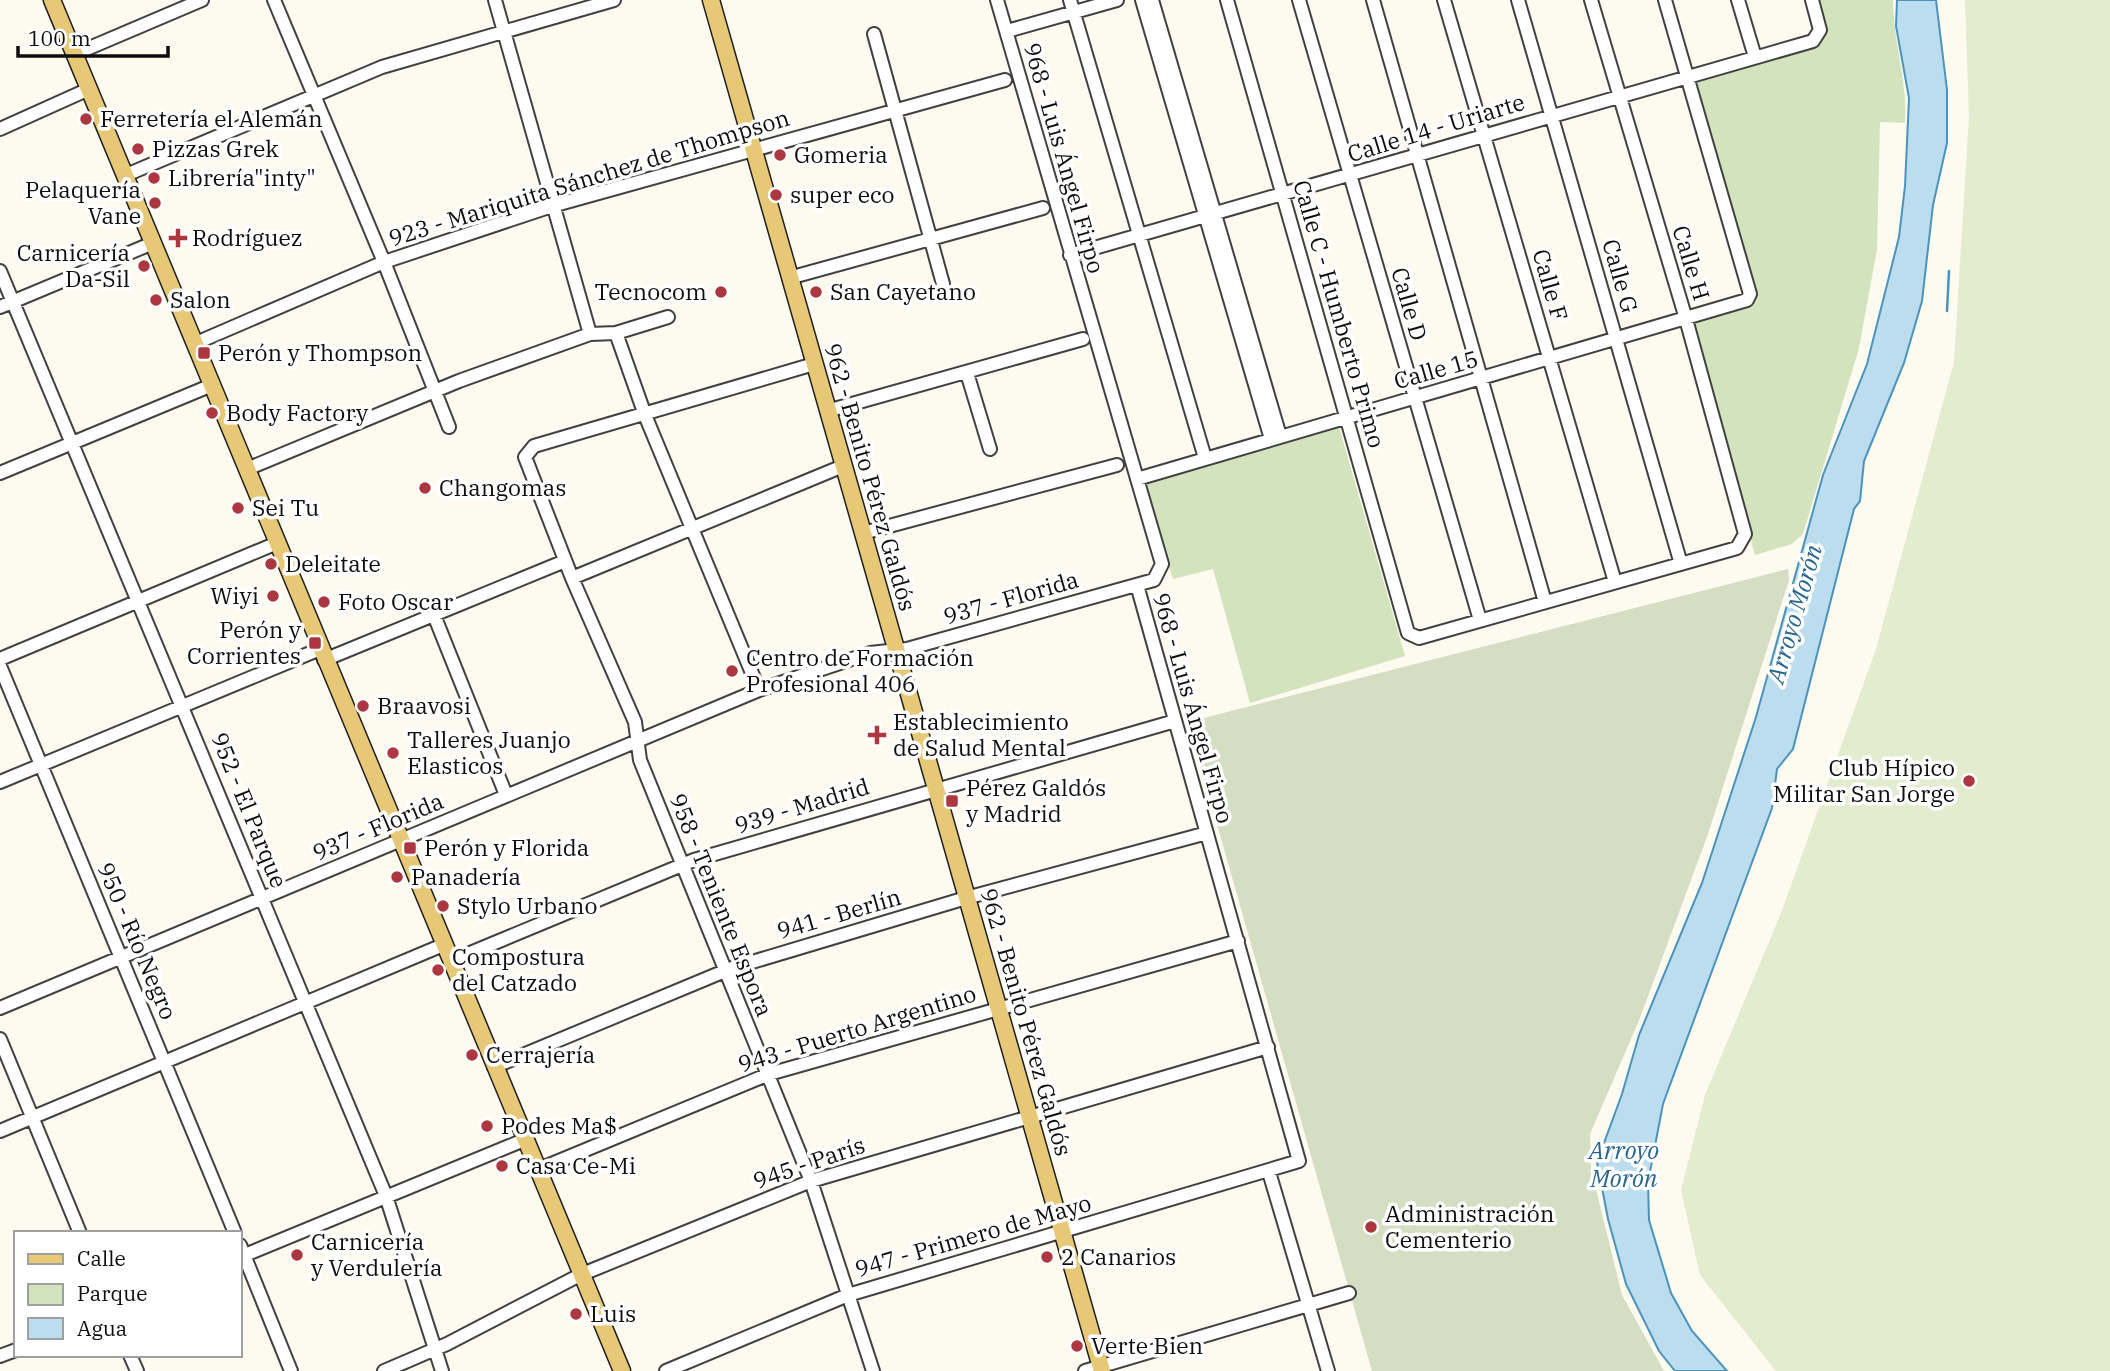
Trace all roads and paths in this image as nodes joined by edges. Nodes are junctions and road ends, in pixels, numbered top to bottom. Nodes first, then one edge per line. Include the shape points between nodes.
1 (52, 0) edge
2 (202, 0) edge
3 (274, 0) edge
4 (495, 0) edge
5 (614, 0) edge
6 (711, 0) edge
7 (997, 0) edge
8 (1117, 0) edge
9 (1142, 0) edge
10 (1152, 0) edge
11 (1227, 0) edge
12 (1299, 0) edge
13 (1373, 0) edge
14 (1444, 0) edge
15 (1518, 0) edge
16 (1591, 0) edge
17 (1665, 0) edge
18 (1738, 0) edge
19 (1812, 0) edge
20 (1072, 6) edge
21 (504, 32) junction
22 (1007, 32) junction
23 (874, 34) dead end
24 (75, 54) junction
25 (1755, 57) junction
26 (1687, 76) junction
27 (1004, 80) dead end
28 (89, 89) junction
29 (314, 95) junction
30 (1619, 96) junction
31 (894, 109) junction
32 (1552, 115) junction
33 (0, 130) edge
34 (1485, 135) junction
35 (753, 150) junction
36 (1417, 154) junction
37 (126, 175) junction
38 (1350, 176) junction
39 (1283, 195) junction
40 (552, 206) junction
41 (1043, 208) dead end
42 (1210, 215) junction
43 (1139, 236) junction
44 (929, 239) junction
45 (153, 243) junction
46 (1070, 255) junction
47 (384, 262) junction
48 (0, 271) edge
49 (789, 278) junction
50 (943, 284) dead end
51 (6, 304) edge
52 (668, 317) dead end
53 (1686, 319) junction
54 (616, 333) junction
55 (590, 334) junction
56 (1083, 339) dead end
57 (1617, 339) junction
58 (196, 343) junction
59 (1549, 359) junction
60 (814, 364) junction
61 (967, 373) junction
62 (1481, 379) junction
63 (212, 384) junction
64 (435, 390) junction
65 (1414, 398) junction
66 (827, 411) junction
67 (645, 415) junction
68 (1348, 418) junction
69 (449, 427) dead end
70 (1275, 437) junction
71 (73, 443) junction
72 (990, 449) dead end
73 (1205, 458) junction
74 (1117, 465) dead end
75 (843, 466) junction
76 (247, 469) junction
77 (0, 473) edge
78 (1137, 479) junction
79 (692, 528) junction
80 (863, 533) junction
81 (277, 543) junction
82 (565, 561) junction
83 (1681, 564) junction
84 (572, 578) junction
85 (1615, 582) junction
86 (1137, 585) junction
87 (138, 600) junction
88 (1545, 602) junction
89 (434, 615) junction
90 (1479, 620) junction
91 (896, 649) junction
92 (322, 655) junction
93 (0, 659) edge
94 (0, 666) edge
95 (759, 690) junction
96 (184, 705) junction
97 (1175, 721) junction
98 (637, 741) junction
99 (40, 765) junction
100 (0, 782) edge
101 (936, 789) junction
102 (506, 795) junction
103 (1206, 833) junction
104 (402, 840) junction
105 (682, 866) junction
106 (262, 897) junction
107 (967, 898) junction
108 (1238, 942) junction
109 (443, 945) junction
110 (120, 958) junction
111 (451, 961) junction
112 (723, 971) junction
113 (306, 1004) junction
114 (999, 1007) junction
115 (0, 1008) edge
116 (0, 1039) edge
117 (1268, 1047) junction
118 (164, 1061) junction
119 (494, 1067) junction
120 (769, 1074) junction
121 (34, 1116) junction
122 (1030, 1117) junction
123 (0, 1131) edge
124 (524, 1140) junction
125 (1299, 1161) joint
126 (537, 1170) junction
127 (1269, 1172) junction
128 (811, 1181) junction
129 (386, 1196) junction
130 (79, 1231) edge
131 (234, 1231) edge
132 (1063, 1232) junction
133 (242, 1252) edge
134 (242, 1254) edge
135 (580, 1275) junction
136 (1349, 1293) dead end
137 (848, 1295) junction
138 (1309, 1305) junction
139 (434, 1350) junction
140 (1096, 1369) edge
141 (291, 1371) edge
142 (384, 1371) edge
143 (442, 1371) edge
144 (622, 1371) edge
145 (666, 1371) edge
146 (873, 1371) edge
147 (1328, 1371) edge

1 - 24 main road
2 - 24 street
3 - 29 street
4 - 21 street
5 - 21 street
6 - 35 main road, 962 - Benito Pérez Galdós
7 - 22 street, 968 - Luis Ángel Firpo
8 - 20 street
9 - 42 street
10 - 42 street
11 - 39 street, Calle C - Humberto Primo
12 - 38 street, Calle D
13 - 36 street
14 - 34 street, Calle F
15 - 32 street, Calle G
16 - 30 street, Calle H
17 - 26 street
18 - 25 street
19 - 25 street, Calle 14 - Uriarte via 1820,30 1813,41
20 - 22 street
20 - 43 street
21 - 29 street via 392,63
21 - 40 street
22 - 46 street, 968 - Luis Ángel Firpo
23 - 31 street
24 - 28 main road
25 - 26 street, Calle 14 - Uriarte
26 - 30 street, Calle 14 - Uriarte
26 - 53 street, Calle 15 via 1751,293 1747,300
27 - 31 street, 923 - Mariquita Sánchez de Thompson
28 - 33 street
28 - 37 main road
29 - 37 street
29 - 47 street
30 - 32 street, Calle 14 - Uriarte
30 - 53 street, Calle H
31 - 35 street, 923 - Mariquita Sánchez de Thompson
31 - 44 street
32 - 34 street, Calle 14 - Uriarte
32 - 57 street, Calle G
34 - 36 street, Calle 14 - Uriarte
34 - 59 street, Calle F
35 - 40 street, 923 - Mariquita Sánchez de Thompson
35 - 49 main road, 962 - Benito Pérez Galdós
36 - 38 street, Calle 14 - Uriarte
36 - 62 street
37 - 45 main road
38 - 39 street, Calle 14 - Uriarte
38 - 65 street, Calle D
39 - 42 street, Calle 14 - Uriarte
39 - 68 street, Calle C - Humberto Primo
40 - 47 street, 923 - Mariquita Sánchez de Thompson
40 - 55 street
41 - 44 street
42 - 43 street, Calle 14 - Uriarte
42 - 70 street
43 - 46 street, Calle 14 - Uriarte
43 - 73 street
44 - 49 street
44 - 50 street
45 - 51 street
45 - 58 main road
46 - 78 street, 968 - Luis Ángel Firpo
47 - 58 street, 923 - Mariquita Sánchez de Thompson
47 - 64 street
48 - 51 street, 952 - El Parque
49 - 60 main road, 962 - Benito Pérez Galdós
51 - 71 street, 952 - El Parque
52 - 54 street
53 - 57 street, Calle 15
53 - 83 street, Calle H via 1745,534 1737,548
54 - 55 street
54 - 67 street
55 - 64 street
56 - 61 street
57 - 59 street, Calle 15
57 - 83 street, Calle G
58 - 63 main road
59 - 62 street, Calle 15
59 - 85 street, Calle F
60 - 66 main road, 962 - Benito Pérez Galdós
60 - 67 street
61 - 66 street
61 - 72 street
62 - 65 street, Calle 15
62 - 88 street
63 - 71 street
63 - 76 main road
64 - 69 street
64 - 76 street
65 - 68 street, Calle 15
65 - 90 street, Calle D
66 - 75 main road, 962 - Benito Pérez Galdós
67 - 79 street
67 - 82 street, 958 - Teniente Espora via 534,446 525,457
68 - 70 street, Calle 15
68 - 90 street, Calle C - Humberto Primo via 1408,633 1414,638
70 - 73 street, Calle 15
71 - 77 street
71 - 87 street, 952 - El Parque
73 - 78 street, Calle 15
74 - 80 street
75 - 79 street
75 - 80 main road, 962 - Benito Pérez Galdós
76 - 81 main road
78 - 86 street, 968 - Luis Ángel Firpo via 1162,564 1154,580
79 - 84 street
79 - 95 street
80 - 91 main road, 962 - Benito Pérez Galdós
81 - 87 street
81 - 92 main road
82 - 84 street, 958 - Teniente Espora
82 - 89 street
83 - 85 street
84 - 98 street, 958 - Teniente Espora via 635,722
85 - 88 street
86 - 91 street, 937 - Florida
86 - 97 street, 968 - Luis Ángel Firpo
87 - 93 street
87 - 96 street, 952 - El Parque
88 - 90 street
89 - 92 street
89 - 102 street
91 - 95 street, 937 - Florida via 849,659
91 - 101 main road, 962 - Benito Pérez Galdós
92 - 96 street
92 - 104 main road
94 - 99 street, 950 - Río Negro
95 - 98 street, 937 - Florida
96 - 99 street
96 - 106 street, 952 - El Parque
97 - 101 street, 939 - Madrid
97 - 103 street, 968 - Luis Ángel Firpo
98 - 102 street, 937 - Florida
98 - 105 street, 958 - Teniente Espora via 639,760
99 - 100 street
99 - 110 street, 950 - Río Negro
101 - 105 street, 939 - Madrid
101 - 107 main road, 962 - Benito Pérez Galdós
102 - 104 street, 937 - Florida
103 - 107 street, 941 - Berlín
103 - 108 street, 968 - Luis Ángel Firpo
104 - 106 street, 937 - Florida
104 - 109 main road
105 - 111 street, 939 - Madrid
105 - 112 street, 958 - Teniente Espora
106 - 110 street, 937 - Florida
106 - 113 street, 952 - El Parque
107 - 112 street, 941 - Berlín
107 - 114 main road, 962 - Benito Pérez Galdós
108 - 114 street, 943 - Puerto Argentino
108 - 117 street, 968 - Luis Ángel Firpo
109 - 111 main road
109 - 113 street
110 - 115 street, 937 - Florida
110 - 118 street, 950 - Río Negro
111 - 119 main road
112 - 119 street, 941 - Berlín
112 - 120 street, 958 - Teniente Espora
113 - 118 street
113 - 129 street, 952 - El Parque
114 - 120 street, 943 - Puerto Argentino
114 - 122 main road, 962 - Benito Pérez Galdós
116 - 121 street
117 - 122 street, 945 - París
117 - 125 street, 968 - Luis Ángel Firpo
118 - 121 street
118 - 131 street, 950 - Río Negro
119 - 124 main road
120 - 126 street, 943 - Puerto Argentino
120 - 128 street, 958 - Teniente Espora
121 - 123 street
121 - 130 street
122 - 128 street, 945 - París
122 - 132 main road, 962 - Benito Pérez Galdós
124 - 126 main road
124 - 129 street
125 - 127 street, 947 - Primero de Mayo
126 - 135 main road
127 - 132 street, 947 - Primero de Mayo
127 - 138 street
128 - 135 street, 945 - París
128 - 137 street, 958 - Teniente Espora
129 - 133 street
129 - 139 street, 952 - El Parque
132 - 137 street, 947 - Primero de Mayo
132 - 140 main road, 962 - Benito Pérez Galdós
134 - 141 street
135 - 139 street, 945 - París
135 - 144 main road
136 - 138 street
137 - 145 street, 947 - Primero de Mayo
137 - 146 street, 958 - Teniente Espora
138 - 140 street
138 - 147 street
139 - 142 street, 945 - París
139 - 143 street, 952 - El Parque

